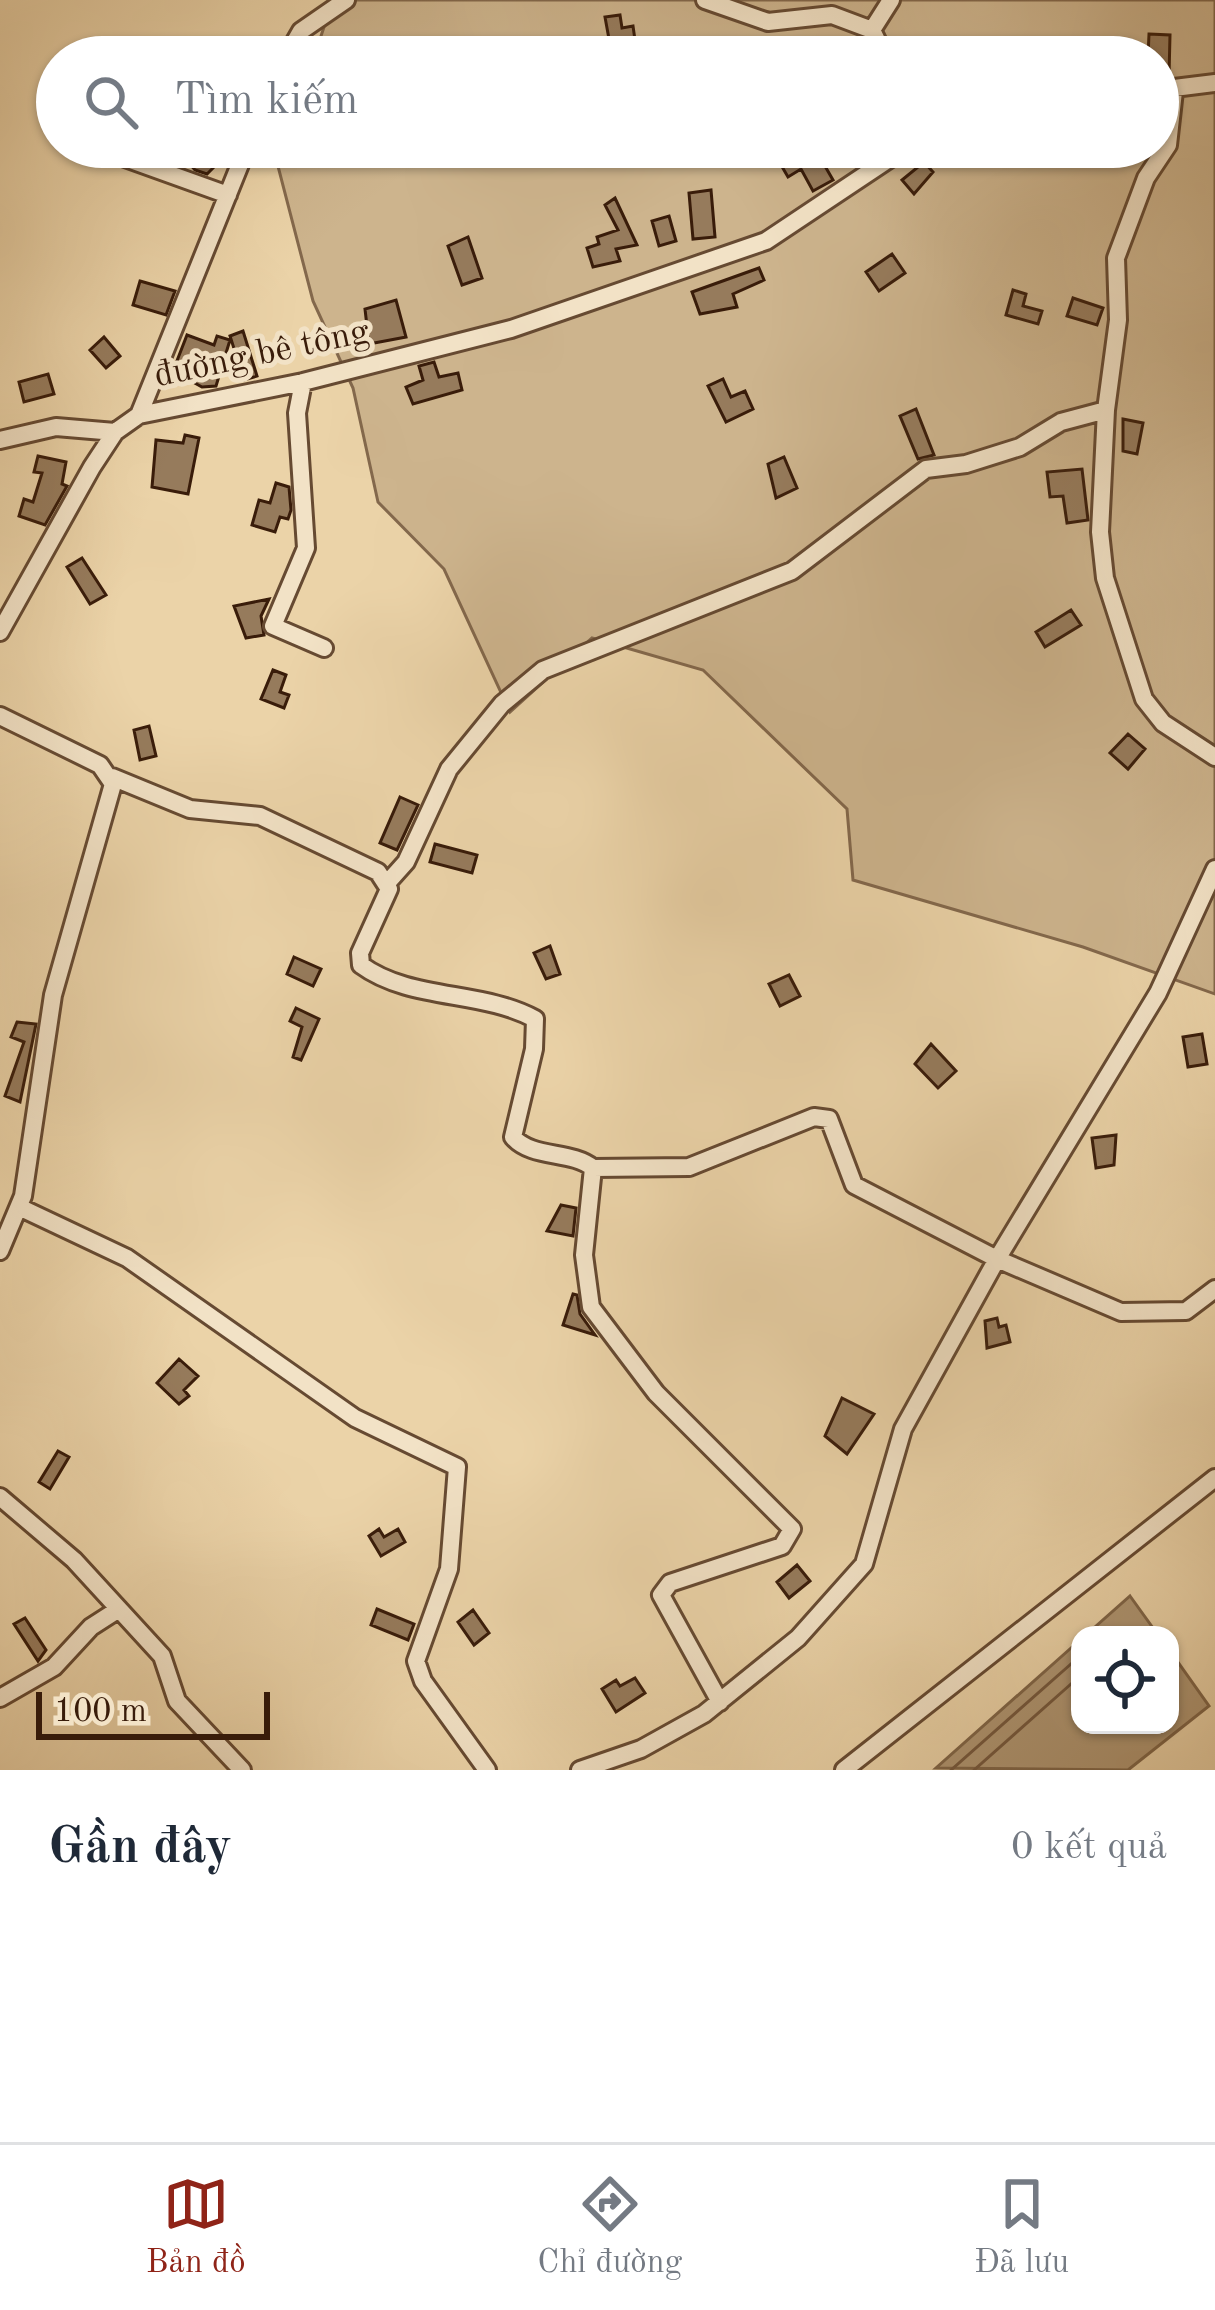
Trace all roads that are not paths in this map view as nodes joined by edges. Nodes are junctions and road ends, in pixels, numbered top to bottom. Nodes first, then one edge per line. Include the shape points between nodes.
1 (346, 0) edge
2 (705, 0) edge
3 (891, 0) edge
4 (872, 30) junction
5 (299, 36) edge
6 (875, 36) edge
7 (1215, 83) edge
8 (1179, 89) edge
9 (152, 168) edge
10 (239, 168) edge
11 (876, 168) edge
12 (1153, 168) edge
13 (228, 195) junction
14 (303, 382) junction
15 (1106, 410) junction
16 (139, 415) junction
17 (115, 432) junction
18 (0, 440) edge
19 (0, 632) edge
20 (324, 648) dead end
21 (0, 716) edge
22 (1215, 757) edge
23 (112, 777) junction
24 (1215, 869) edge
25 (388, 880) junction
26 (593, 1168) junction
27 (19, 1207) junction
28 (0, 1251) edge
29 (997, 1259) junction
30 (1215, 1289) edge
31 (1215, 1478) edge
32 (0, 1497) edge
33 (119, 1610) junction
34 (0, 1698) edge
35 (720, 1702) junction
36 (242, 1770) edge
37 (487, 1770) edge
38 (580, 1770) edge
39 (844, 1770) edge

1 - 5 street
2 - 4 street via 768,22 832,15
3 - 4 street
4 - 6 street
7 - 8 street
9 - 13 street
10 - 13 street
11 - 14 street, đường bê tông via 766,241 512,329
12 - 15 street via 1116,258 1118,320
13 - 16 street
14 - 16 street, đường bê tông
14 - 20 street via 306,548 273,626
15 - 22 street via 1100,547 1111,598 1152,713
15 - 25 street via 1060,422 1020,447 926,469 792,571 543,670 502,704 449,770 406,862
16 - 17 street, đường bê tông
17 - 18 street via 56,427
17 - 19 street, đường bê tông
21 - 23 street
23 - 25 street via 190,809 260,816
23 - 27 street via 53,994
24 - 29 street via 1158,993
25 - 26 street via 361,965 398,985 535,1019 515,1142
26 - 29 street via 689,1167 829,1119 854,1185
26 - 35 street via 584,1255 591,1307 656,1393 792,1529 782,1546 664,1588 664,1605
27 - 28 street
27 - 37 street via 128,1258 356,1418 457,1467 449,1569 416,1661
29 - 30 street via 1121,1312 1186,1311
29 - 35 street via 903,1429 864,1564 799,1639
31 - 39 street
32 - 33 street
33 - 34 street via 54,1666
33 - 36 street via 162,1656 177,1701
35 - 38 street via 641,1749

